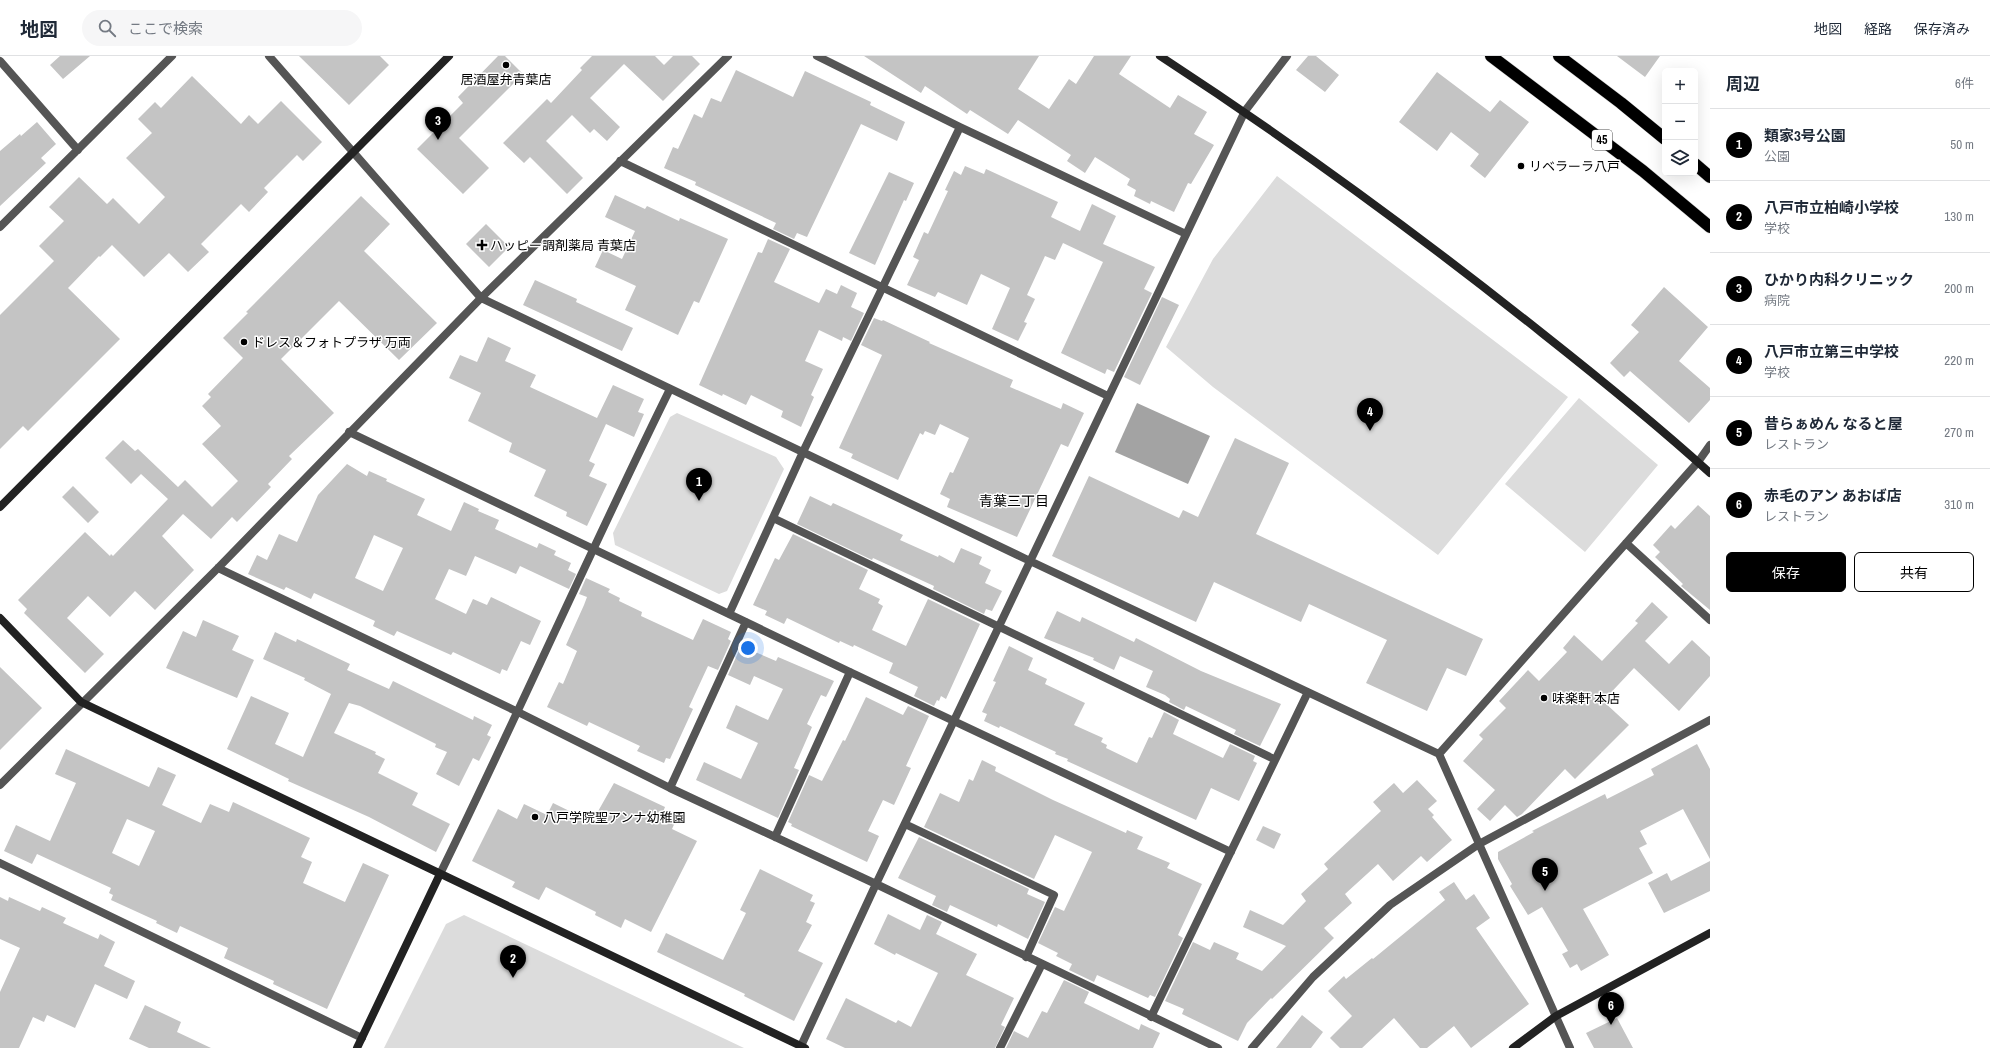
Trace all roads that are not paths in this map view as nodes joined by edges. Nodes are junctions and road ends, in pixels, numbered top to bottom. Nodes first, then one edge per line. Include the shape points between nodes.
1 (172, 56) edge
2 (269, 56) edge
3 (449, 56) edge
4 (728, 56) edge
5 (817, 56) edge
6 (1160, 56) edge
7 (1287, 56) edge
8 (1491, 56) edge
9 (1559, 56) edge
10 (0, 61) edge
11 (1245, 112) junction
12 (960, 127) junction
13 (1662, 137) edge
14 (78, 150) junction
15 (353, 153) junction
16 (620, 162) junction
17 (1698, 167) edge
18 (1710, 177) edge
19 (0, 227) edge
20 (1710, 227) edge
21 (1186, 234) junction
22 (883, 288) junction
23 (481, 298) junction
24 (670, 389) junction
25 (1108, 396) junction
26 (349, 432) junction
27 (1710, 445) edge
28 (803, 452) junction
29 (1698, 462) junction
30 (1710, 473) edge
31 (0, 507) edge
32 (773, 518) junction
33 (1626, 543) junction
34 (593, 548) junction
35 (1030, 561) junction
36 (218, 568) junction
37 (729, 614) junction
38 (0, 618) edge
39 (1710, 620) edge
40 (746, 622) junction
41 (1000, 627) junction
42 (850, 672) junction
43 (1308, 692) junction
44 (81, 702) junction
45 (518, 712) junction
46 (1710, 720) edge
47 (955, 721) junction
48 (1439, 754) junction
49 (1274, 759) junction
50 (0, 785) edge
51 (670, 788) junction
52 (905, 824) junction
53 (775, 837) junction
54 (1480, 844) junction
55 (1231, 852) junction
56 (0, 864) edge
57 (440, 874) junction
58 (876, 884) junction
59 (1710, 933) edge
60 (1026, 957) junction
61 (1042, 964) junction
62 (1556, 1016) junction
63 (1152, 1017) junction
64 (362, 1038) junction
65 (803, 1047) edge
66 (357, 1048) edge
67 (1000, 1048) edge
68 (1218, 1048) edge
69 (1252, 1048) edge
70 (1513, 1048) edge
71 (1570, 1048) edge

1 - 14 street
2 - 15 street
3 - 15 street
4 - 16 street
5 - 12 street
6 - 11 street
7 - 11 street
8 - 20 highway, 45 via 1643,171
9 - 13 highway
10 - 14 street
11 - 21 street
11 - 29 street via 1464,270
12 - 21 street
12 - 22 street
14 - 19 street
15 - 23 street
15 - 31 street
16 - 22 street
16 - 23 street
17 - 18 highway
21 - 25 street
22 - 25 street
22 - 28 street
23 - 24 street
23 - 26 street
24 - 28 street
24 - 34 street
25 - 35 street
26 - 34 street
26 - 36 street
27 - 29 street
28 - 32 street
28 - 35 street
29 - 30 street
29 - 33 street
32 - 37 street
32 - 41 street
33 - 39 street
33 - 48 street
34 - 37 street
34 - 45 street
35 - 41 street
35 - 43 street
36 - 44 street
36 - 45 street
37 - 40 street
38 - 44 street
40 - 42 street
40 - 51 street
41 - 47 street
41 - 49 street
42 - 47 street
42 - 53 street
43 - 48 street
43 - 49 street
44 - 50 street
44 - 57 street
45 - 51 street
45 - 57 street
46 - 54 street
47 - 52 street
47 - 55 street
48 - 54 street
49 - 55 street
51 - 53 street
52 - 58 street
52 - 60 street via 1054,895
53 - 58 street
54 - 62 street
54 - 69 street via 1390,905 1313,977
55 - 63 street
56 - 64 street
57 - 64 street
57 - 65 street
58 - 60 street
58 - 65 street
59 - 62 street
60 - 61 street
61 - 63 street
61 - 67 street
62 - 70 street
62 - 71 street
63 - 68 street
64 - 66 street

